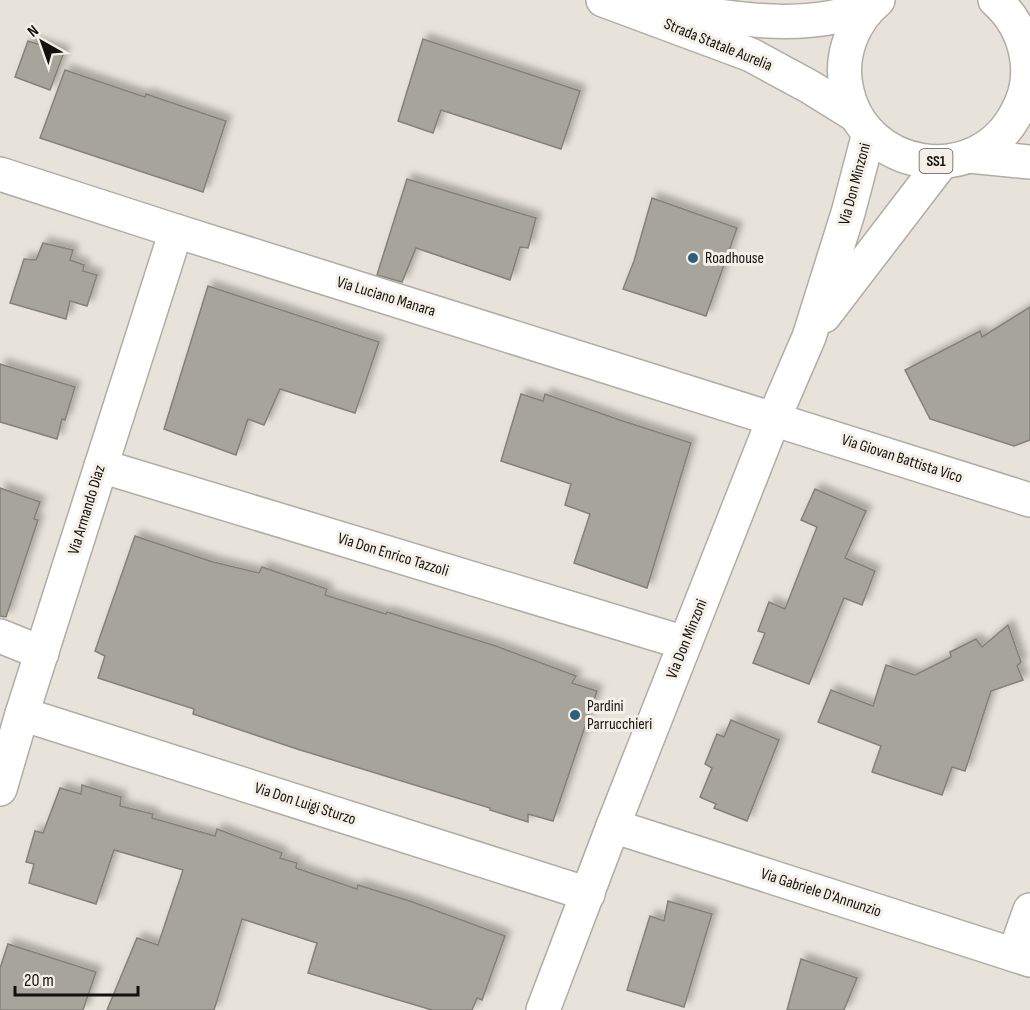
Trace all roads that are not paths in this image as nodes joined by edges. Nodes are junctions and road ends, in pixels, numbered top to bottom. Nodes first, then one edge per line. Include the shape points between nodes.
1 (995, 0) edge
2 (605, 1) edge
3 (874, 3) edge
4 (1028, 50) edge
5 (862, 124) junction
6 (955, 159) junction
7 (1030, 162) edge
8 (0, 174) edge
9 (176, 231) junction
10 (809, 337) junction
11 (774, 418) junction
12 (101, 466) junction
13 (1030, 500) edge
14 (0, 636) edge
15 (685, 643) junction
16 (42, 653) junction
17 (22, 714) junction
18 (0, 789) edge
19 (613, 826) junction
20 (588, 894) junction
21 (1030, 910) edge
22 (1022, 958) edge
23 (543, 1010) edge

1 - 4 street, SS1 via 1015,22
2 - 3 street, Strada Statale Aurelia / SS1 via 763,21 834,17
2 - 5 street, Strada Statale Aurelia / SS1 via 751,56 810,87
3 - 5 street, SS1 via 858,22 844,58 848,96
4 - 6 street, SS1 via 1027,85 1013,121 986,147
5 - 6 street, SS1 via 902,156 922,161
5 - 10 street, Via Don Minzoni via 848,213
6 - 7 street, SS1
6 - 10 street, Via Don Minzoni
8 - 9 street, Via Luciano Manara
9 - 11 street, Via Luciano Manara
9 - 12 street, Via Armando Diaz
10 - 11 street, Via Don Minzoni
11 - 13 street, Via Giovan Battista Vico
11 - 15 street, Via Don Minzoni
12 - 15 street, Via Don Enrico Tazzoli
12 - 16 street, Via Armando Diaz
14 - 16 street
15 - 19 street, Via Don Minzoni
16 - 17 street, Via Armando Diaz
17 - 18 street, Via Armando Diaz
17 - 20 street, Via Don Luigi Sturzo
19 - 20 street, Via Don Minzoni
19 - 22 street, Via Gabriele D'Annunzio
20 - 23 street, Via Don Minzoni
21 - 22 street

